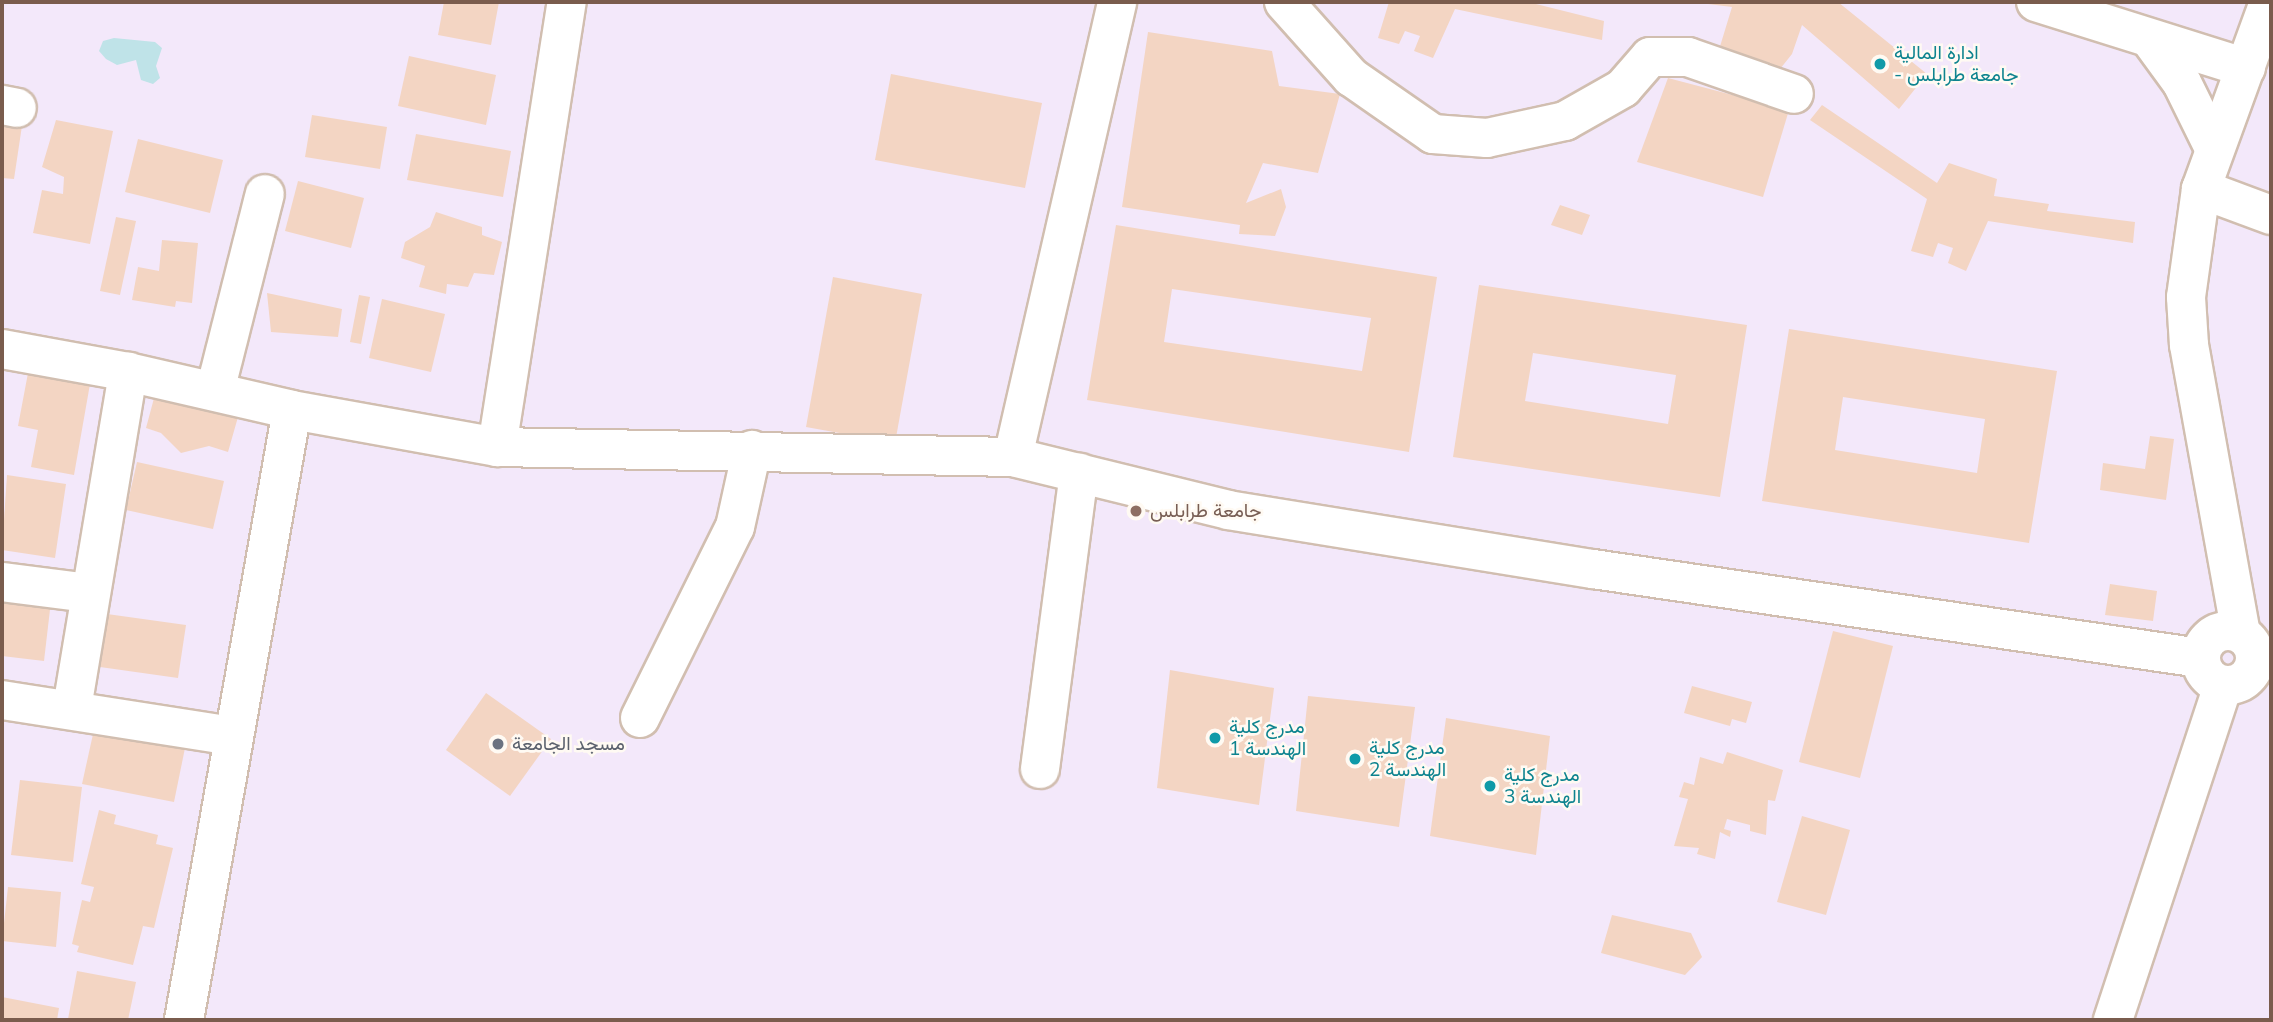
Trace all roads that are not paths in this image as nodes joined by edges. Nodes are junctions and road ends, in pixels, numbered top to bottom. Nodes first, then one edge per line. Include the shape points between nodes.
1 (567, 2) edge
2 (1117, 2) edge
3 (1284, 2) edge
4 (2036, 2) edge
5 (2269, 2) edge
6 (2150, 39) junction
7 (2246, 68) junction
8 (1794, 94) dead end
9 (2214, 148) junction
10 (2201, 188) junction
11 (265, 194) dead end
12 (2271, 215) edge
13 (2, 349) edge
14 (128, 372) junction
15 (215, 391) junction
16 (292, 410) junction
17 (497, 447) junction
18 (752, 450) junction
19 (1013, 457) junction
20 (1079, 473) junction
21 (2, 582) edge
22 (88, 593) junction
23 (2238, 663) edge
24 (72, 708) junction
25 (4, 712) edge
26 (640, 718) dead end
27 (231, 736) junction
28 (1040, 769) dead end
29 (184, 1020) edge
30 (2113, 1020) edge

1 - 17 street
2 - 19 street
3 - 8 street via 1351,77 1433,134 1487,138 1565,121 1623,88 1650,57 1688,57
4 - 6 street
5 - 7 street
6 - 7 street
6 - 9 street via 2182,83
7 - 9 street
9 - 10 street
10 - 12 street
10 - 23 street via 2187,286 2189,345
11 - 15 street
13 - 14 street
14 - 15 street
14 - 22 street
15 - 16 street
16 - 17 street
16 - 27 street
17 - 18 street
18 - 19 street
18 - 26 street via 735,527
19 - 20 street
20 - 23 street via 1228,510
20 - 28 street
21 - 22 street
22 - 24 street
23 - 30 street
24 - 25 street
24 - 27 street
27 - 29 street

